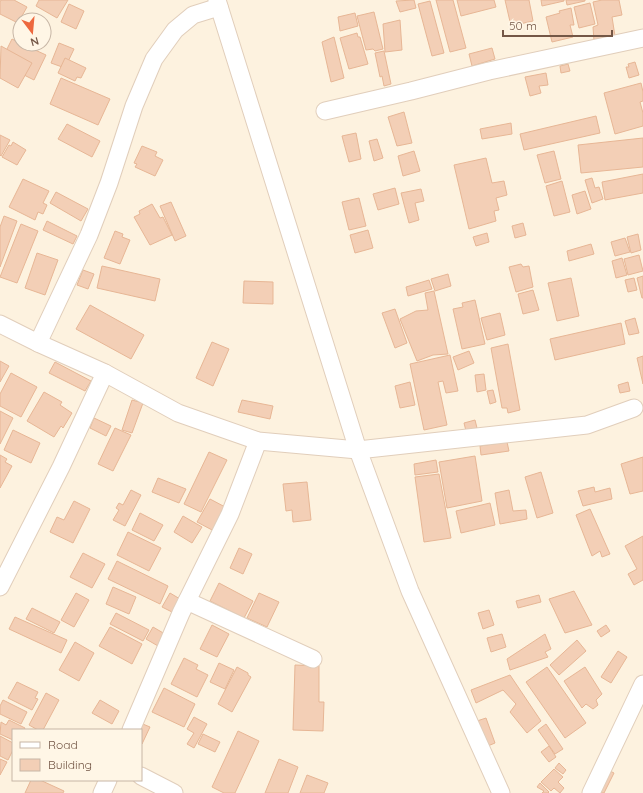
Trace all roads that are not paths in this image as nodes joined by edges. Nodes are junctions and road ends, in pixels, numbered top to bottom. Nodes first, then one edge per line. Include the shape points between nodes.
1 (218, 4) edge
2 (643, 38) edge
3 (325, 111) dead end
4 (0, 324) edge
5 (38, 343) junction
6 (105, 373) junction
7 (634, 408) dead end
8 (258, 441) junction
9 (358, 450) junction
10 (0, 586) edge
11 (187, 601) junction
12 (313, 659) dead end
13 (643, 684) edge
14 (131, 729) edge
15 (142, 777) edge
16 (108, 781) edge
17 (102, 793) edge
18 (174, 793) edge
19 (501, 793) edge
20 (591, 793) edge

1 - 5 street via 193,15 175,30 154,60 134,106 89,235
1 - 9 street
2 - 3 street via 488,71
4 - 5 street
5 - 6 street
6 - 8 street via 178,413
6 - 10 street
7 - 9 street via 587,425
8 - 9 street
8 - 11 street via 230,514
9 - 19 street via 410,591
11 - 12 street
11 - 14 street
13 - 20 street
15 - 18 street
16 - 17 street

